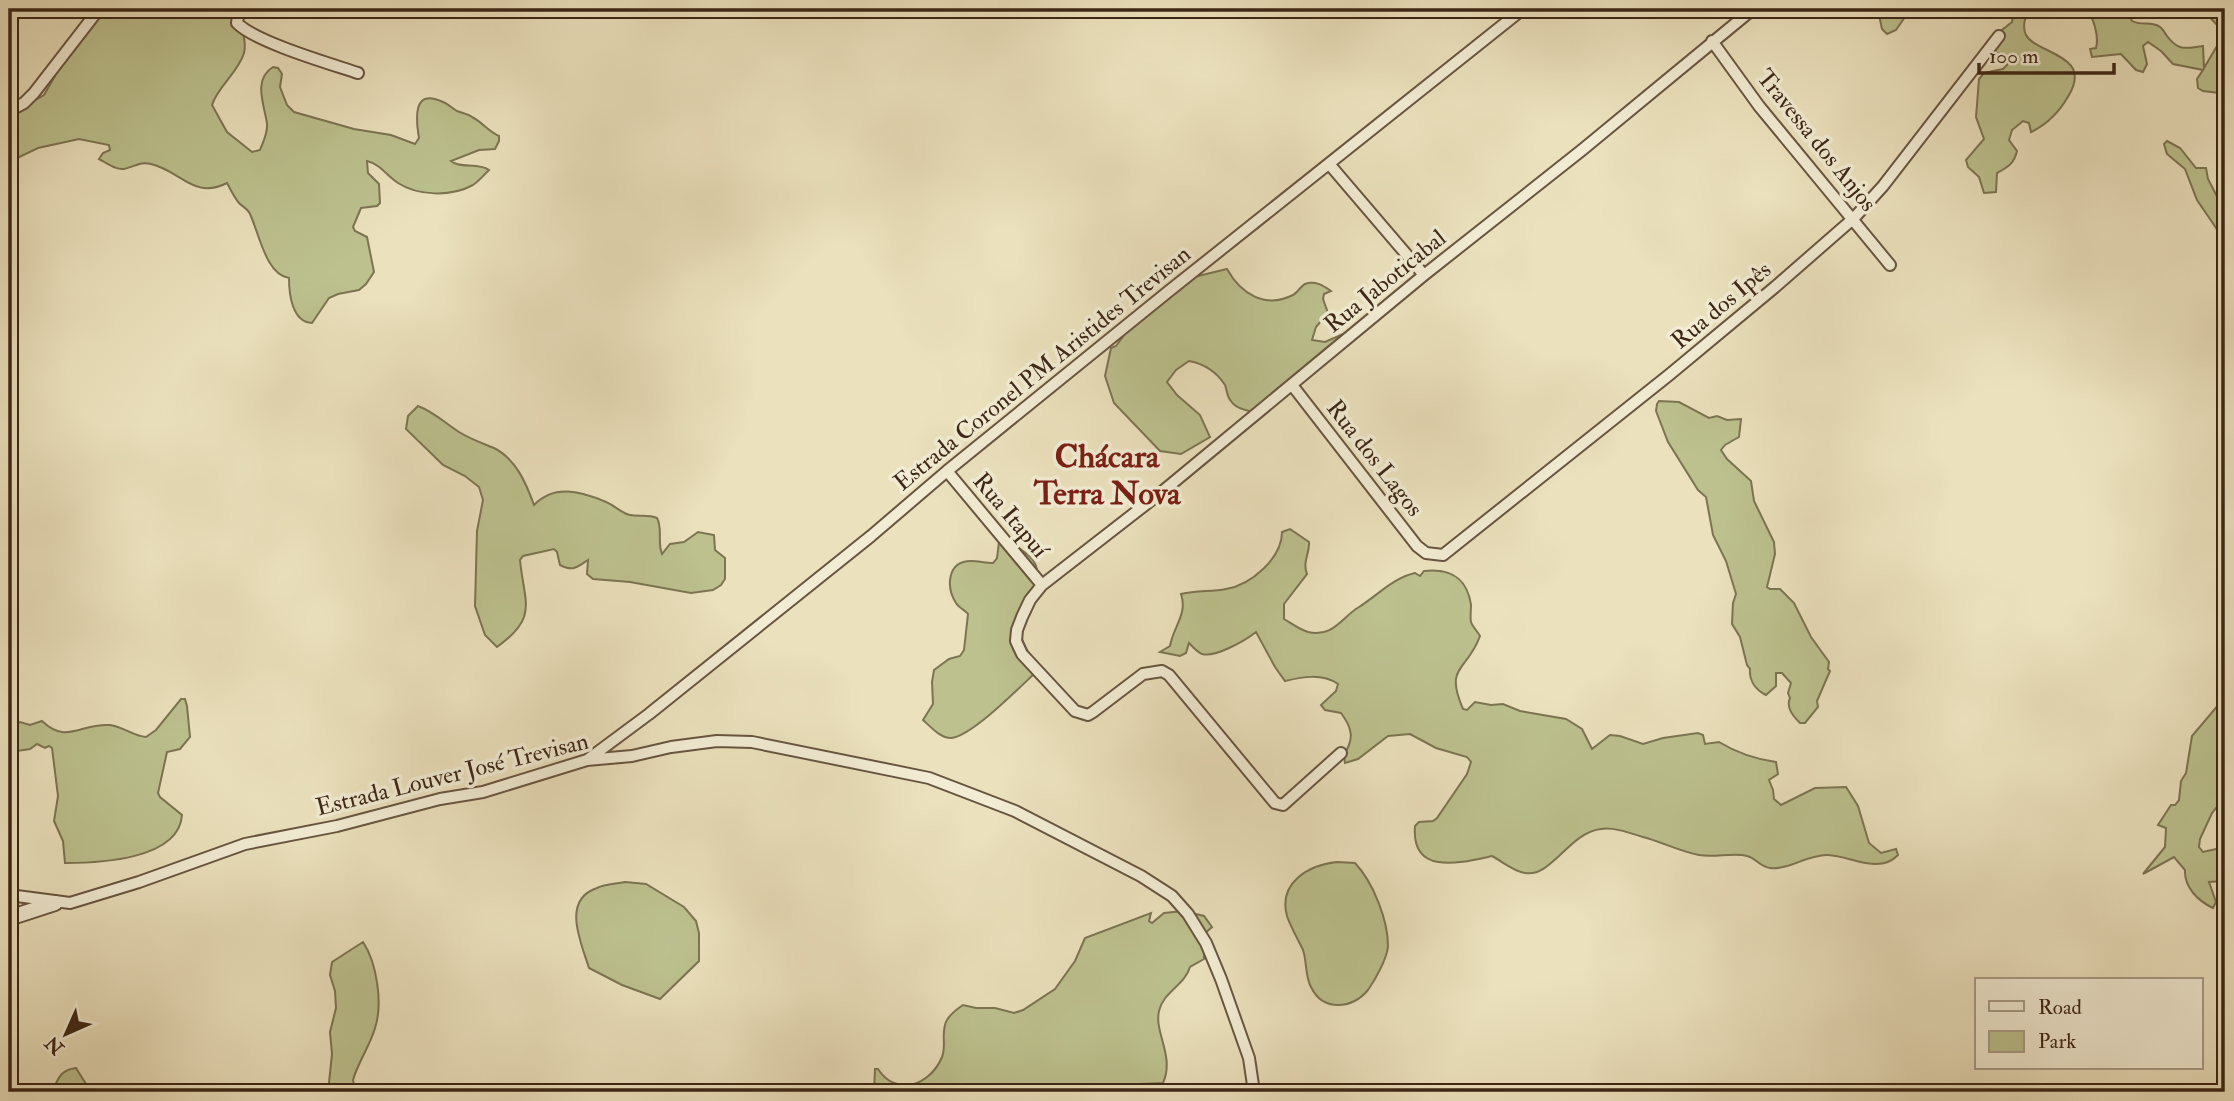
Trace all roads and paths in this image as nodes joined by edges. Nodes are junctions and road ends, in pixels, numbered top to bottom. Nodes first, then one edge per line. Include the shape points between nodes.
1 (99, 9) edge
2 (239, 9) edge
3 (1523, 9) edge
4 (1754, 9) edge
5 (1999, 36) dead end
6 (1712, 41) junction
7 (358, 73) dead end
8 (9, 111) edge
9 (1330, 165) junction
10 (1854, 218) junction
11 (1890, 265) dead end
12 (1424, 275) junction
13 (1293, 385) junction
14 (947, 471) junction
15 (1426, 553) joint
16 (1042, 585) junction
17 (1341, 753) dead end
18 (587, 760) junction
19 (9, 895) edge
20 (55, 903) junction
21 (9, 918) edge
22 (1254, 1092) edge

1 - 8 street via 34,93
2 - 7 street via 237,23 246,31
3 - 9 street, Estrada Coronel PM Aristides Trevisan
4 - 6 street, Rua Jaboticabal
5 - 10 street, Rua dos Ipês
6 - 10 street, Travessa dos Anjos via 1784,138
6 - 12 street, Rua Jaboticabal
9 - 12 street
9 - 14 street, Estrada Coronel PM Aristides Trevisan
10 - 11 street, Travessa dos Anjos
10 - 15 street, Rua dos Ipês via 1765,296 1456,546 1443,555
12 - 13 street, Rua Jaboticabal
13 - 15 street, Rua dos Lagos via 1398,524
13 - 16 street, Rua Jaboticabal
14 - 16 street, Rua Itapuí
14 - 18 street, Estrada Coronel PM Aristides Trevisan
16 - 17 street, Rua Jaboticabal via 1022,617 1016,641 1022,654 1075,711 1093,712 1143,674 1162,671 1275,803 1283,805
18 - 20 street, Estrada Louver José Trevisan via 483,792 245,844 139,882 70,903
18 - 22 street, Estrada Louver José Trevisan via 717,741 752,742 929,778 1015,811 1141,876 1188,914 1221,979 1249,1058
19 - 20 street, Estrada Louver José Trevisan
20 - 21 street

